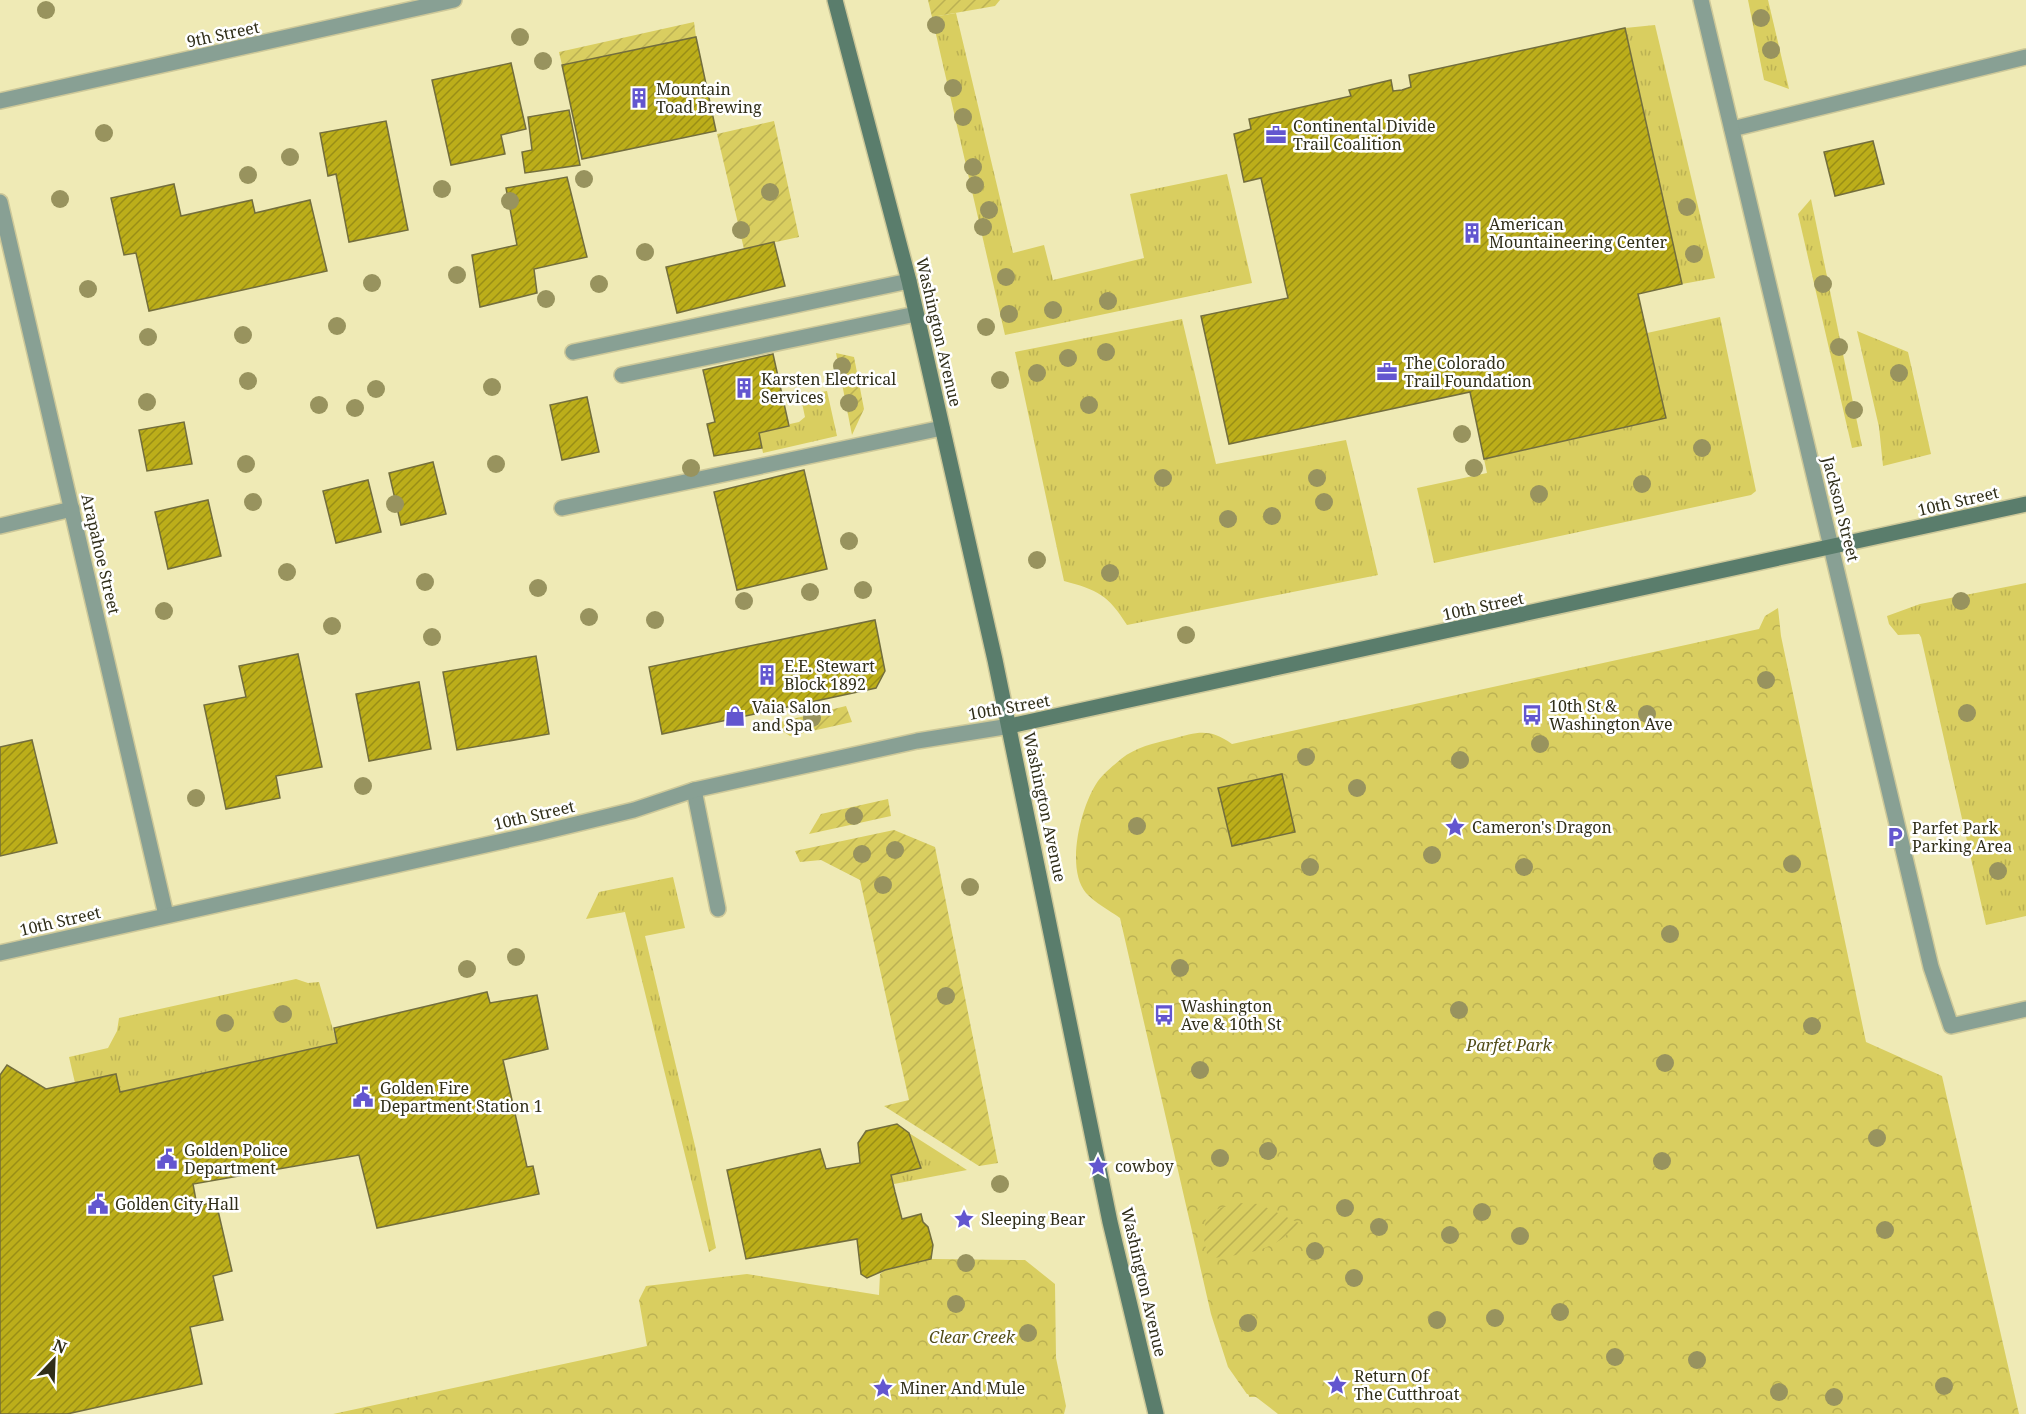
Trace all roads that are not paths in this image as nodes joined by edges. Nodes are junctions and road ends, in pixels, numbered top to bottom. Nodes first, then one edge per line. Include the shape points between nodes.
1 (454, 0) edge
2 (835, 0) edge
3 (1701, 0) edge
4 (434, 2) edge
5 (410, 6) edge
6 (2026, 57) edge
7 (0, 101) edge
8 (1732, 129) junction
9 (0, 202) edge
10 (909, 281) junction
11 (916, 314) junction
12 (573, 352) dead end
13 (622, 375) dead end
14 (942, 428) junction
15 (2026, 504) edge
16 (562, 508) dead end
17 (72, 509) junction
18 (0, 526) edge
19 (1833, 548) junction
20 (1010, 726) junction
21 (694, 790) junction
22 (718, 909) dead end
23 (166, 915) junction
24 (0, 953) edge
25 (2026, 1009) edge
26 (1156, 1414) edge

1 - 4 street, 9th Street
2 - 10 main road, Washington Avenue
3 - 8 street, Jackson Street
4 - 5 street, 9th Street
5 - 7 street, 9th Street
6 - 8 street
8 - 19 street, Jackson Street
9 - 17 street, Arapahoe Street
10 - 11 main road, Washington Avenue
10 - 12 street
11 - 13 street
11 - 14 main road, Washington Avenue
14 - 16 street
14 - 20 main road, Washington Avenue
15 - 19 main road, 10th Street
17 - 18 street
17 - 23 street, Arapahoe Street
19 - 20 main road, 10th Street
19 - 25 street, Jackson Street via 1931,967 1951,1026
20 - 21 street, 10th Street via 917,741
20 - 26 main road, Washington Avenue via 1110,1222
21 - 22 street
21 - 23 street, 10th Street via 634,810 539,833
23 - 24 street, 10th Street

